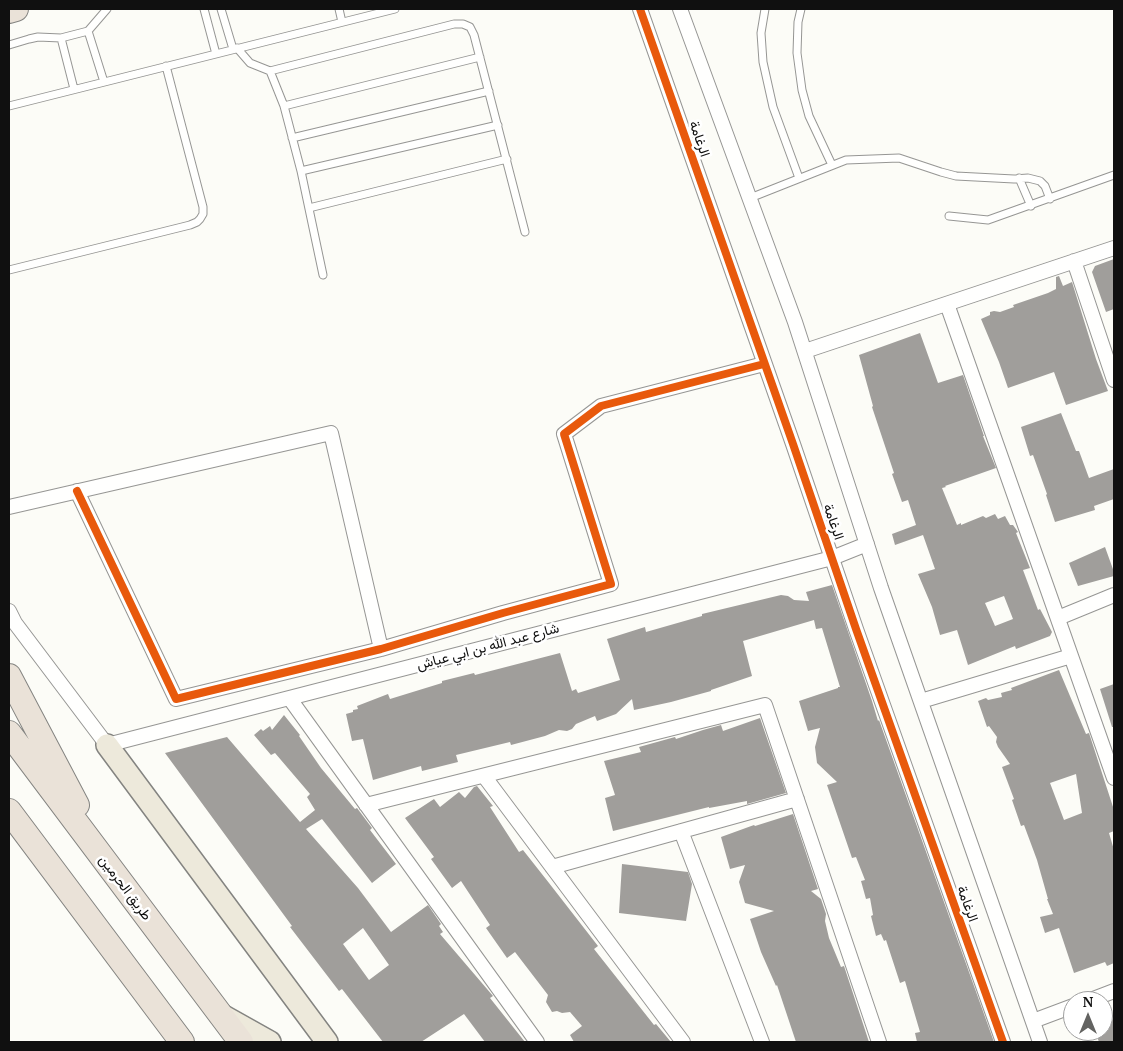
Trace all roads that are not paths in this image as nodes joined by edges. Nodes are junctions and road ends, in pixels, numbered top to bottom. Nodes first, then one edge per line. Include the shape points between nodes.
1 (16, 9) edge
2 (107, 9) edge
3 (204, 9) edge
4 (221, 9) edge
5 (338, 9) edge
6 (395, 9) edge
7 (640, 9) edge
8 (680, 9) edge
9 (765, 9) edge
10 (801, 9) edge
11 (9, 11) edge
12 (342, 22) junction
13 (88, 31) junction
14 (61, 38) junction
15 (9, 45) edge
16 (235, 49) junction
17 (216, 54) junction
18 (480, 57) junction
19 (166, 66) junction
20 (270, 71) junction
21 (104, 82) junction
22 (74, 89) junction
23 (489, 91) junction
24 (9, 106) edge
25 (284, 106) junction
26 (498, 126) junction
27 (292, 138) junction
28 (507, 159) junction
29 (832, 165) junction
30 (301, 172) junction
31 (1114, 175) edge
32 (799, 178) junction
33 (1019, 178) junction
34 (750, 198) junction
35 (1050, 198) junction
36 (1030, 206) junction
37 (309, 208) junction
38 (949, 216) dead end
39 (526, 232) dead end
40 (1114, 248) edge
41 (1074, 261) junction
42 (9, 270) edge
43 (323, 275) dead end
44 (946, 304) junction
45 (805, 351) junction
46 (764, 364) junction
47 (1114, 380) edge
48 (78, 491) junction
49 (9, 507) edge
50 (867, 544) junction
51 (832, 558) junction
52 (1114, 595) edge
53 (9, 611) edge
54 (1058, 618) junction
55 (381, 649) junction
56 (1071, 656) junction
57 (9, 676) edge
58 (290, 699) junction
59 (921, 701) junction
60 (9, 733) edge
61 (107, 745) junction
62 (484, 776) junction
63 (1114, 778) edge
64 (797, 799) junction
65 (366, 805) junction
66 (9, 811) edge
67 (681, 831) junction
68 (552, 867) junction
69 (112, 871) junction
70 (1063, 1010) edge
71 (219, 1014) junction
72 (1033, 1021) junction
73 (182, 1042) edge
74 (241, 1042) edge
75 (270, 1042) edge
76 (327, 1042) edge
77 (537, 1042) edge
78 (683, 1042) edge
79 (762, 1042) edge
80 (879, 1042) edge
81 (1003, 1042) edge
82 (1040, 1042) edge

1 - 11 highway
2 - 13 lane
3 - 17 lane
4 - 16 lane
5 - 12 lane
6 - 12 lane
7 - 46 street, الرغامة
8 - 34 street, الرغامة
9 - 32 lane via 761,33 762,62 773,107
10 - 29 lane via 797,53 802,90 809,116
12 - 16 lane
13 - 14 lane
13 - 21 lane
14 - 15 lane via 29,39
14 - 22 lane
16 - 17 lane
16 - 20 lane via 250,63
17 - 19 lane
18 - 20 lane via 470,27 454,24
18 - 23 lane
18 - 25 lane
19 - 21 lane
19 - 42 lane via 203,207 200,219 190,225
20 - 25 lane
21 - 22 lane
22 - 24 lane
23 - 26 lane
23 - 27 lane
25 - 27 lane
26 - 28 lane
26 - 30 lane
27 - 30 lane
28 - 37 lane
28 - 39 lane
29 - 32 lane
29 - 33 lane via 846,160 899,158 956,176
30 - 37 lane
31 - 35 lane
32 - 34 lane
33 - 35 lane via 1040,181
33 - 36 lane
34 - 45 street, الرغامة
35 - 36 lane
36 - 38 lane via 988,220
37 - 43 lane
40 - 41 street
41 - 44 street
41 - 47 street
44 - 45 street
44 - 54 street
45 - 50 street, الرغامة
46 - 51 street, الرغامة
46 - 55 street via 601,406 564,434 611,584
48 - 49 street
48 - 55 street via 176,699
48 - 55 street via 331,433
50 - 51 street, شارع عبد الله بن ابي عياش
50 - 59 street, الرغامة
51 - 58 street, شارع عبد الله بن ابي عياش
51 - 81 street, الرغامة
52 - 54 street
53 - 61 street
54 - 56 street
56 - 59 street
56 - 63 street
57 - 69 highway
58 - 61 street, شارع عبد الله بن ابي عياش
58 - 65 street
59 - 72 street, الرغامة
60 - 69 highway, طريق الحرمين
61 - 76 main road
62 - 64 street via 765,705
62 - 65 street
62 - 68 street
64 - 67 street
64 - 80 street
65 - 77 street
66 - 73 highway
67 - 68 street
67 - 79 street
68 - 78 street
69 - 71 highway, طريق الحرمين
70 - 72 street
71 - 74 highway, طريق الحرمين
71 - 75 main road
72 - 82 street, الرغامة

